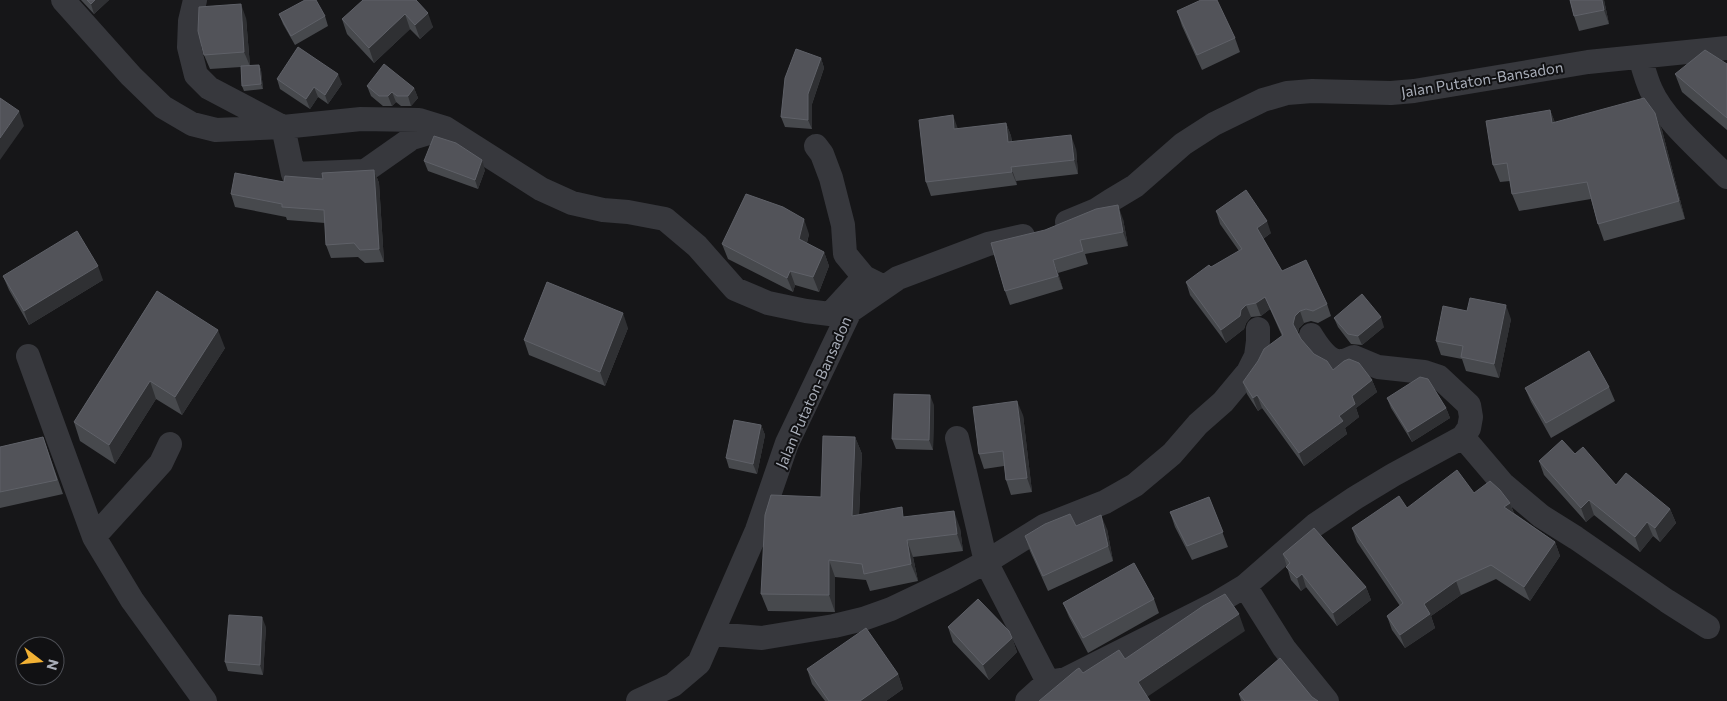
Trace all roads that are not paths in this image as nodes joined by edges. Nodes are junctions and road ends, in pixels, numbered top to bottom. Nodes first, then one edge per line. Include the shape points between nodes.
1 (63, 0) edge
2 (195, 0) edge
3 (1727, 48) edge
4 (1640, 56) junction
5 (283, 127) junction
6 (444, 128) junction
7 (816, 146) dead end
8 (1727, 177) edge
9 (874, 282) junction
10 (1258, 329) dead end
11 (1312, 335) dead end
12 (28, 356) dead end
13 (1463, 437) junction
14 (957, 438) dead end
15 (170, 444) dead end
16 (94, 537) junction
17 (986, 562) junction
18 (1245, 586) junction
19 (1708, 627) dead end
20 (712, 634) junction
21 (1048, 682) junction
22 (200, 695) edge
23 (221, 701) edge
24 (638, 701) edge
25 (1027, 701) edge
26 (1327, 701) edge

1 - 5 street via 162,107 192,124 216,130
2 - 5 street via 189,47 196,75 209,88
3 - 4 street, Jalan Putaton-Bansadon
4 - 8 street via 1658,102
4 - 9 street, Jalan Putaton-Bansadon via 1414,91 1312,91 1287,93 1263,100 1198,134 1134,186 1096,210 1047,230 988,244 898,278
5 - 6 street via 361,119 419,120
5 - 6 street via 292,174 365,171 412,138
6 - 9 street via 541,189 572,202 666,220 697,246 735,289 768,303 830,314
7 - 9 street via 833,187 843,225 845,254
9 - 20 street, Jalan Putaton-Bansadon via 850,311 787,443 757,530
10 - 17 street via 1256,356 1248,372 1223,402 1152,472 1105,502 1044,526
11 - 13 street via 1319,348 1332,360 1354,357 1378,368 1424,372 1439,377 1469,405 1469,428
12 - 16 street
13 - 18 street via 1393,475 1315,525
13 - 19 street via 1502,484 1541,516
14 - 17 street
15 - 16 street via 161,463
16 - 22 street via 132,600
17 - 20 street via 891,609 863,619 762,638
17 - 21 street
18 - 21 street via 1066,680
18 - 26 street via 1284,648
20 - 24 street, Jalan Putaton-Bansadon via 699,664 673,685
21 - 25 street
22 - 23 street

